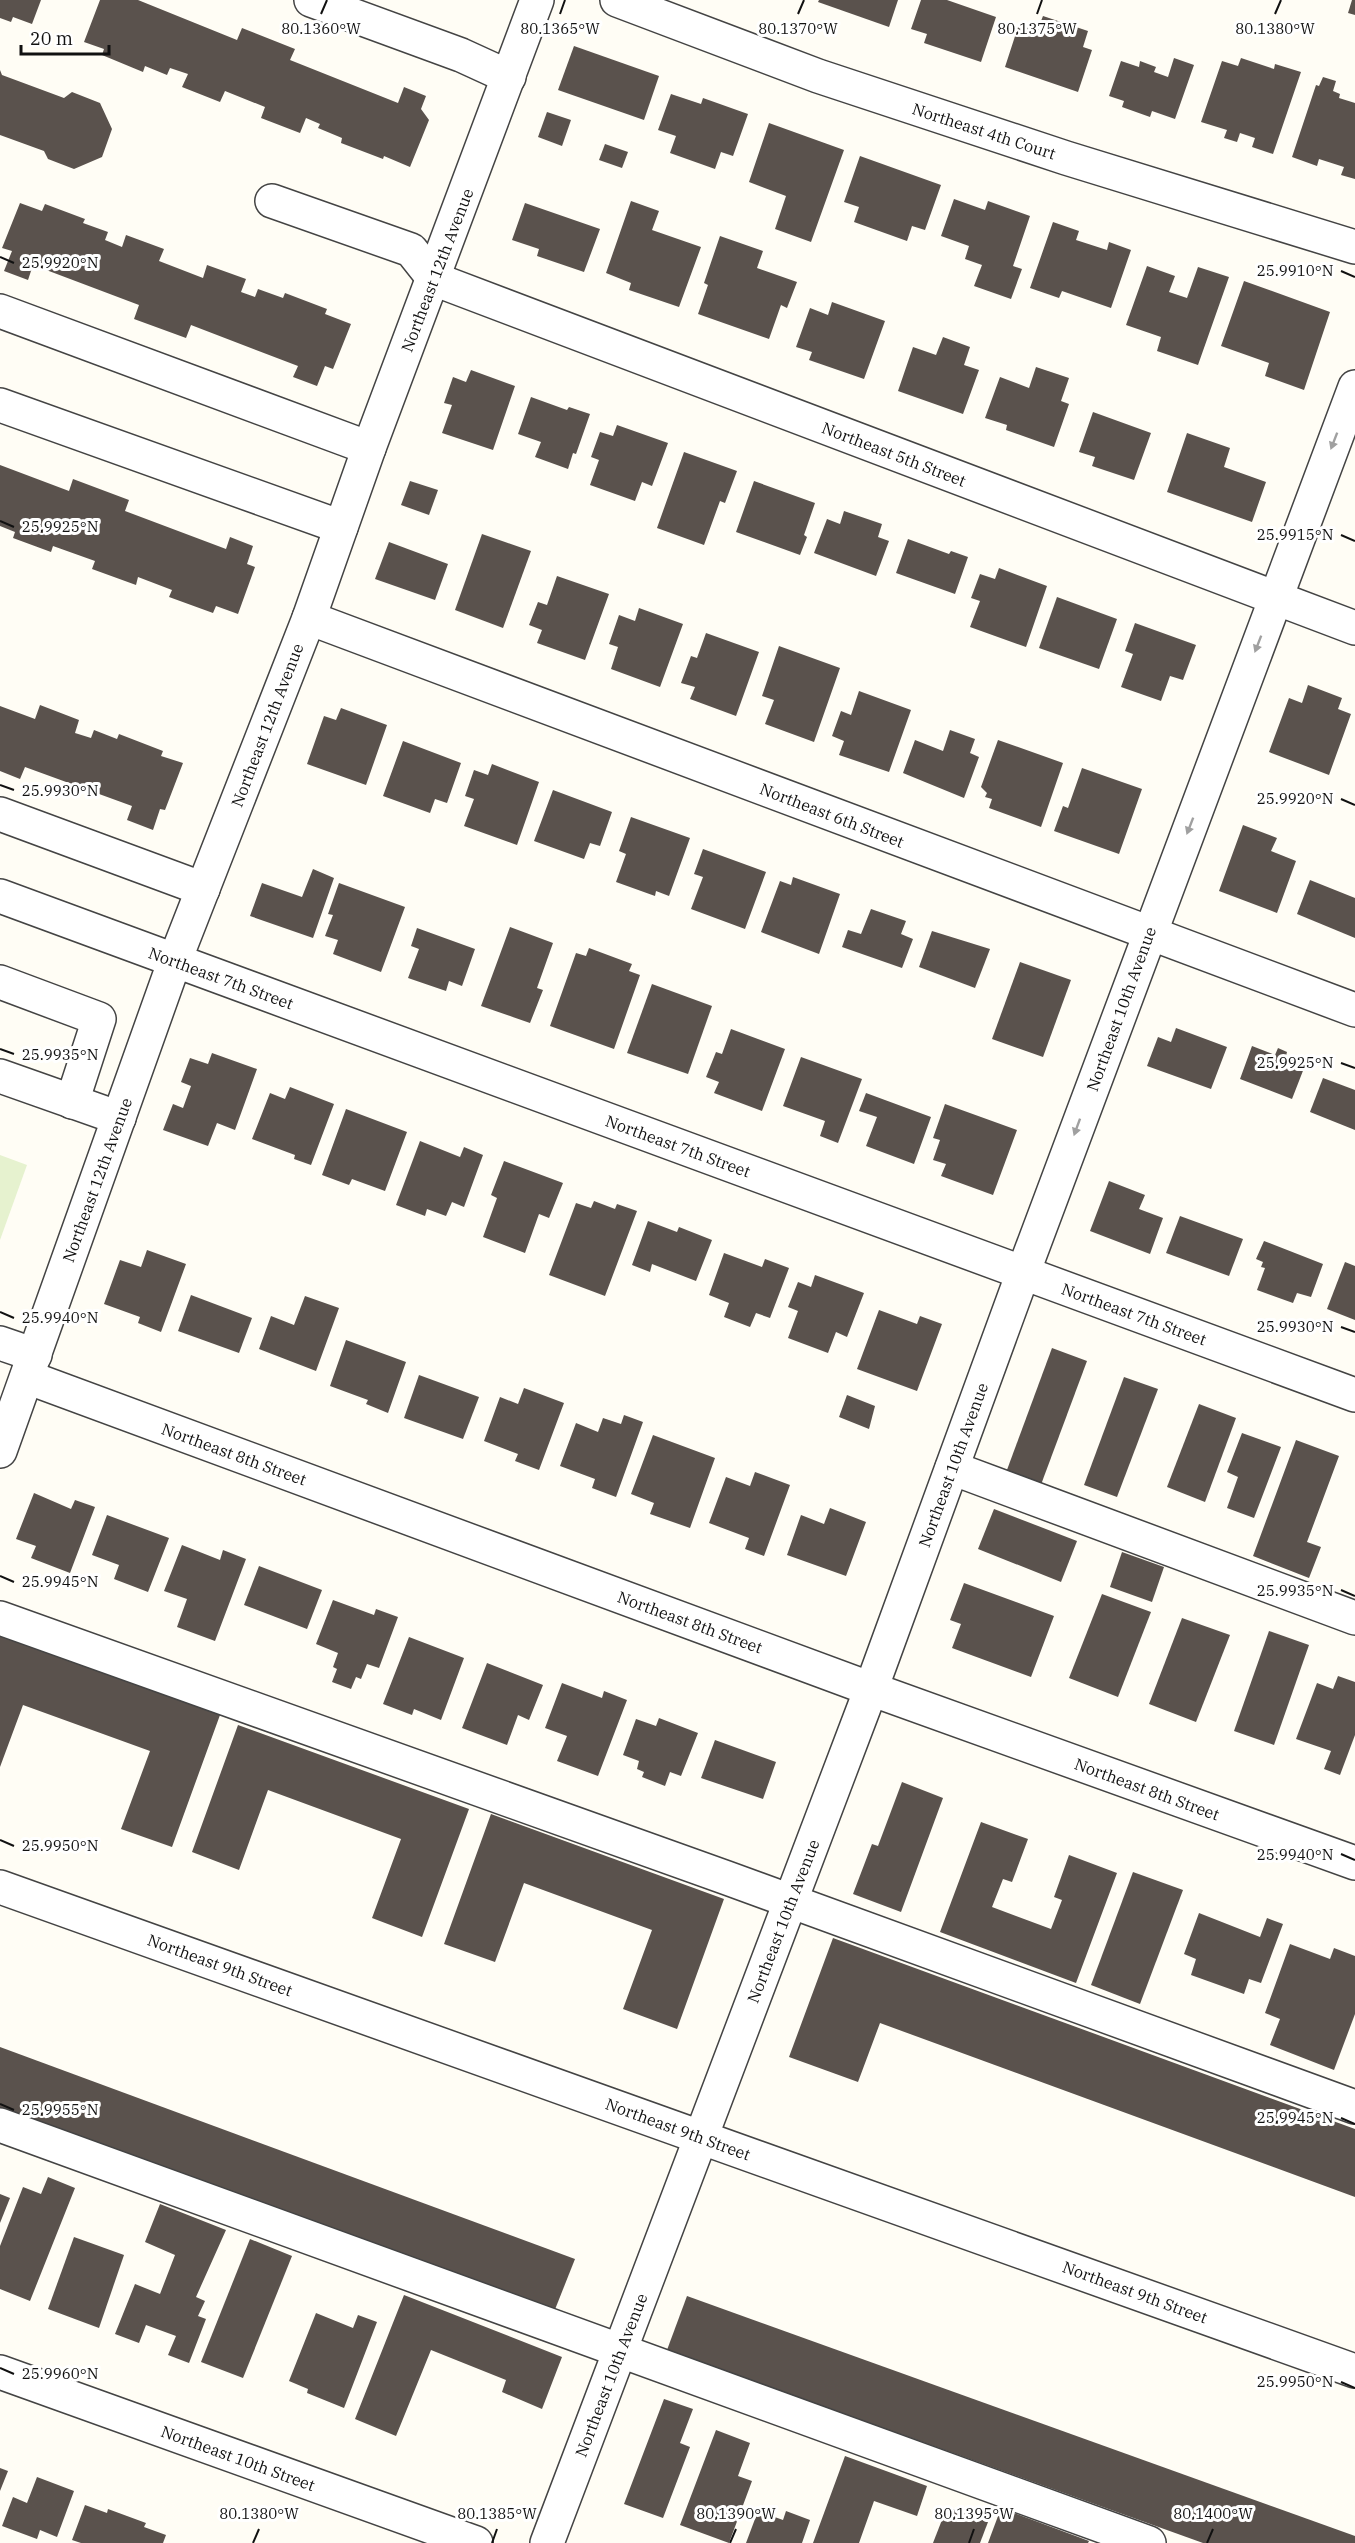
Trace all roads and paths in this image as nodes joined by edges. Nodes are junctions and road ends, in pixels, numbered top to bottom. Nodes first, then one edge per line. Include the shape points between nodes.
1 (311, 0) edge
2 (537, 0) edge
3 (617, 0) edge
4 (509, 77) junction
5 (272, 201) dead end
6 (1355, 247) edge
7 (434, 279) junction
8 (0, 311) edge
9 (1355, 387) edge
10 (0, 405) edge
11 (369, 448) junction
12 (341, 527) junction
13 (1275, 599) junction
14 (309, 618) junction
15 (1355, 628) edge
16 (0, 814) edge
17 (203, 889) junction
18 (0, 896) edge
19 (1149, 934) junction
20 (175, 960) junction
21 (0, 982) edge
22 (1355, 1010) edge
23 (0, 1076) edge
24 (72, 1101) junction
25 (119, 1118) junction
26 (1023, 1273) junction
27 (0, 1343) edge
28 (31, 1366) junction
29 (1355, 1395) edge
30 (0, 1451) edge
31 (952, 1468) junction
32 (0, 1618) edge
33 (1355, 1618) edge
34 (871, 1689) junction
35 (1355, 1863) edge
36 (0, 1887) edge
37 (791, 1901) junction
38 (1355, 2107) edge
39 (0, 2125) edge
40 (701, 2137) junction
41 (620, 2350) junction
42 (1355, 2371) edge
43 (0, 2372) edge
44 (476, 2543) edge
45 (547, 2543) edge
46 (1149, 2543) edge

1 - 4 street via 461,55
2 - 4 street, Northeast 12th Avenue
3 - 6 street, Northeast 4th Court via 818,76
4 - 7 street, Northeast 12th Avenue
5 - 7 street via 411,250
7 - 11 street, Northeast 12th Avenue
7 - 13 street, Northeast 5th Street
8 - 11 street
9 -> 13 street, Northeast 10th Avenue
10 - 12 street
11 - 12 street, Northeast 12th Avenue
12 - 14 street, Northeast 12th Avenue
13 - 15 street, Northeast 5th Street
13 -> 19 street, Northeast 10th Avenue
14 - 17 street, Northeast 12th Avenue
14 - 19 street, Northeast 6th Street
16 - 17 street
17 - 20 street, Northeast 12th Avenue
18 - 20 street, Northeast 7th Street
19 - 22 street, Northeast 6th Street
19 -> 26 street, Northeast 10th Avenue
20 - 25 street, Northeast 12th Avenue
20 - 26 street, Northeast 7th Street
21 - 24 street via 99,1019
23 - 24 street
24 - 25 street
25 - 28 street, Northeast 12th Avenue
26 - 29 street, Northeast 7th Street
26 - 31 street, Northeast 10th Avenue
27 - 28 street, Northeast 8th Street
28 - 30 street, Northeast 12th Avenue
28 - 34 street, Northeast 8th Street
31 - 33 street
31 - 34 street, Northeast 10th Avenue
32 - 37 street
34 - 35 street, Northeast 8th Street
34 - 37 street, Northeast 10th Avenue
36 - 40 street, Northeast 9th Street
37 - 38 street
37 - 40 street, Northeast 10th Avenue
39 - 41 street
40 - 41 street, Northeast 10th Avenue
40 - 42 street, Northeast 9th Street
41 - 45 street, Northeast 10th Avenue
41 - 46 street
43 - 44 street, Northeast 10th Street

